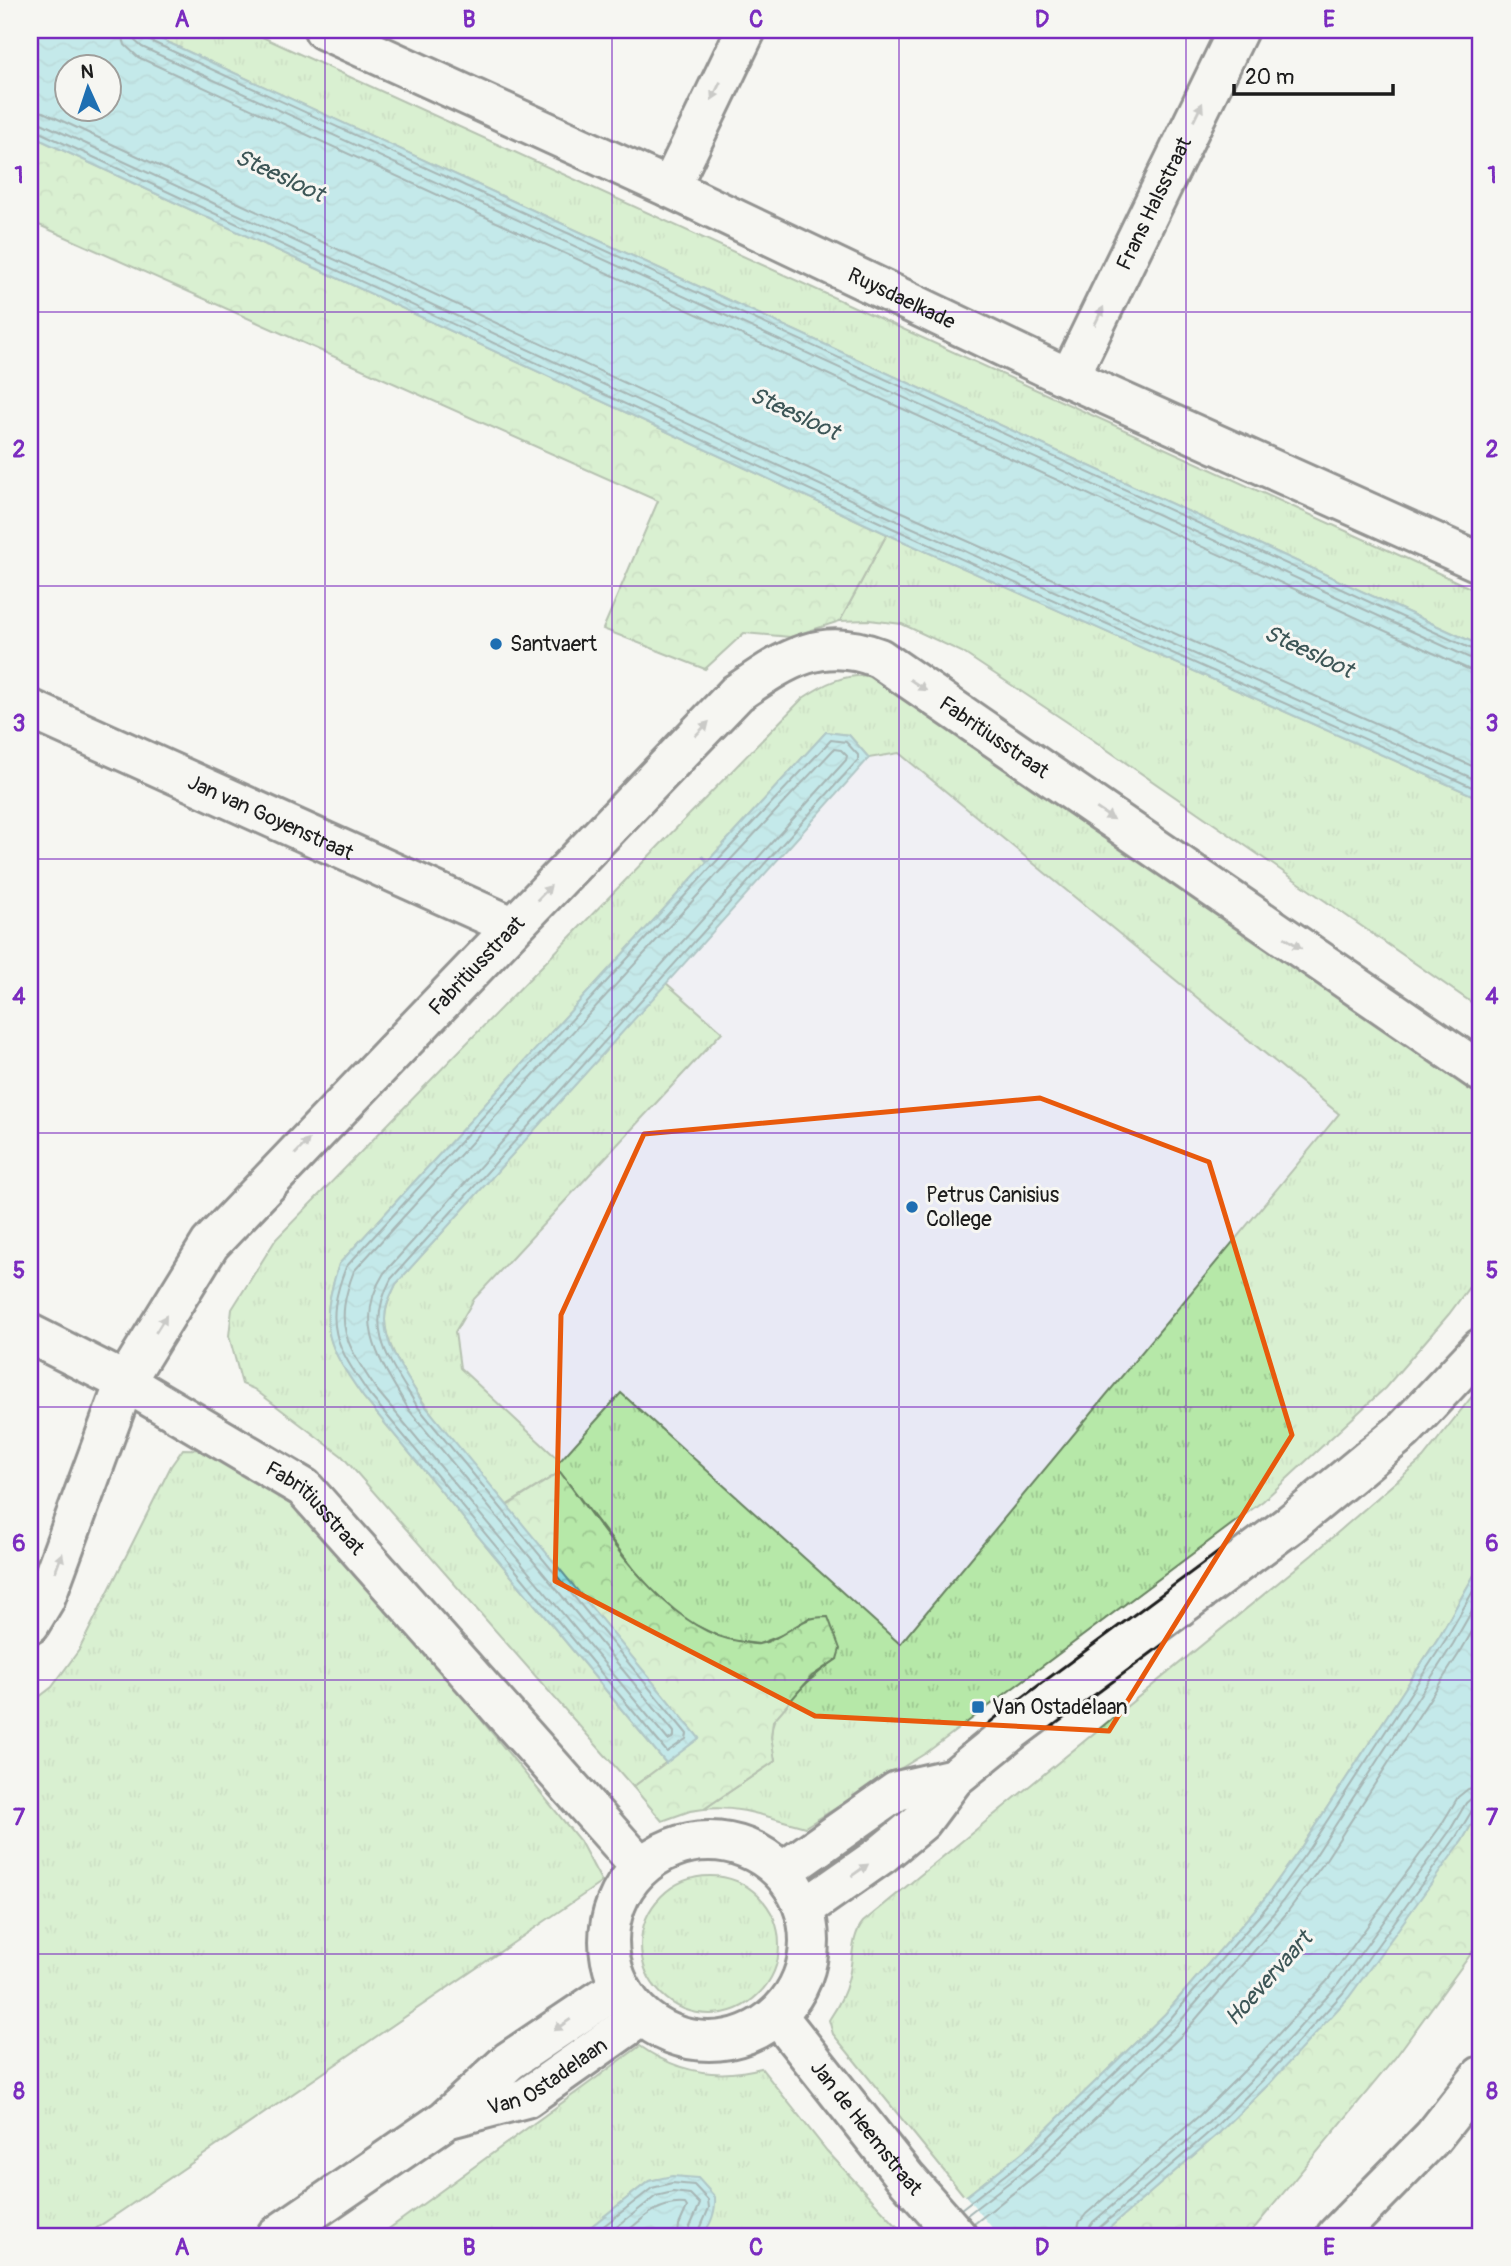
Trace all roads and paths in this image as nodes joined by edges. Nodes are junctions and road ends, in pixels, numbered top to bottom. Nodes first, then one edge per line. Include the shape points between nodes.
1 (324, 30) edge
2 (746, 30) edge
3 (1238, 30) edge
4 (670, 188) junction
5 (1069, 378) junction
6 (1480, 559) edge
7 (30, 709) edge
8 (512, 926) junction
9 (1481, 1072) edge
10 (30, 1334) edge
11 (1481, 1348) edge
12 (125, 1382) junction
13 (30, 1624) edge
14 (954, 1778) junction
15 (641, 1867) junction
16 (782, 1872) junction
17 (804, 1909) junction
18 (630, 2002) junction
19 (776, 2015) junction
20 (1481, 2076) edge
21 (947, 2224) edge
22 (276, 2236) edge
23 (1336, 2236) edge

1 - 4 street, Ruysdaelkade
2 -> 4 street
5 -> 3 street, Frans Halsstraat
4 - 5 street, Ruysdaelkade
5 - 6 street, Ruysdaelkade
7 - 8 street, Jan van Goyenstraat
8 -> 9 street, Fabritiusstraat via 737,692 802,654 827,648 860,651 890,666
12 -> 8 street, Fabritiusstraat via 210,1244
10 - 12 street
11 - 14 street via 1404,1430 1288,1526
13 -> 12 street via 45,1599
12 - 15 street, Fabritiusstraat via 304,1488
14 - 16 street via 897,1791
17 -> 14 street via 922,1821
15 - 16 street via 667,1850 697,1841 728,1842 757,1853
15 - 18 street via 620,1892 610,1923 609,1956
16 - 17 street
17 - 19 street via 809,1948 800,1985
18 - 19 street via 673,2035 709,2042 745,2035
18 - 22 street, Van Ostadelaan via 509,2061 445,2120
19 - 21 street, Jan de Heemstraat
20 - 23 street via 1433,2137

